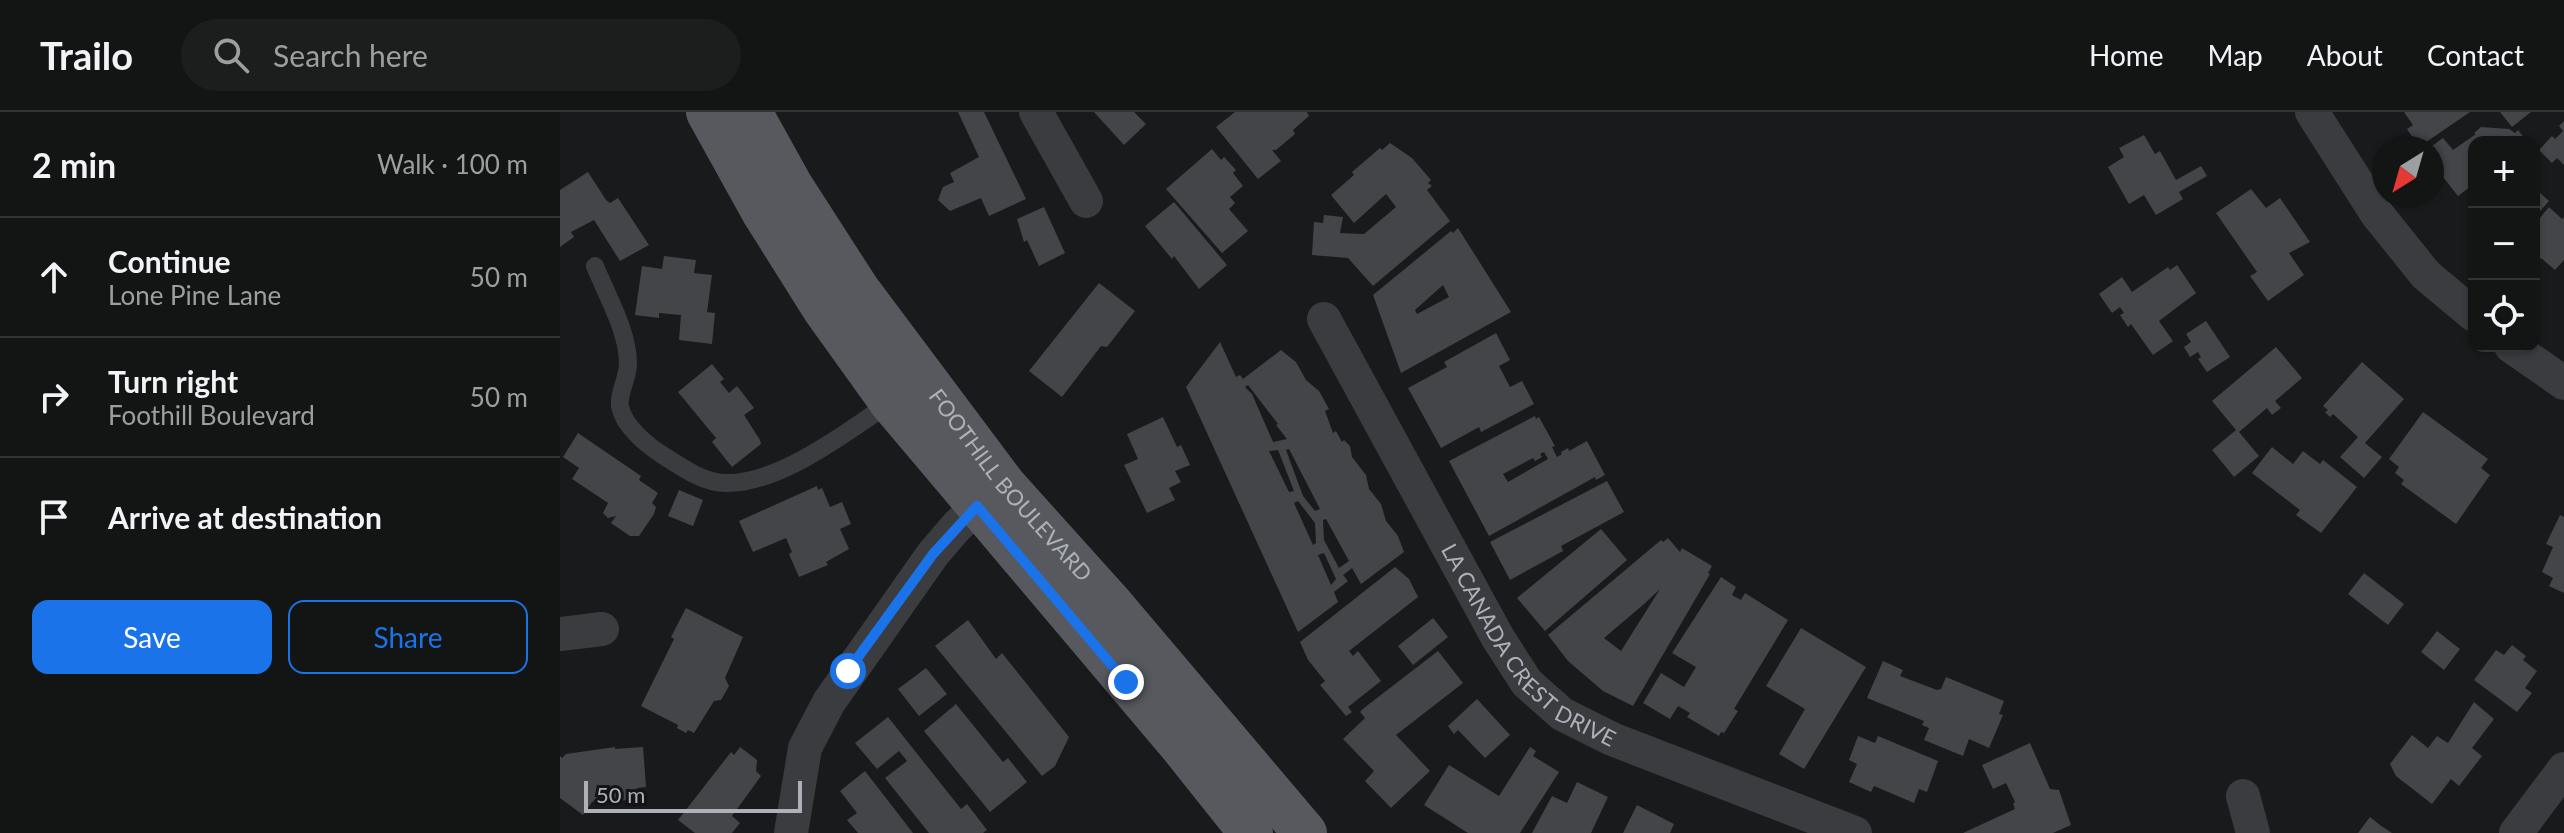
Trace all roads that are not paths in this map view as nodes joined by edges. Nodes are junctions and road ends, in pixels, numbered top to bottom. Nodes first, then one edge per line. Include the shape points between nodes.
1 (708, 112) edge
2 (750, 112) edge
3 (1036, 112) edge
4 (2312, 112) edge
5 (1086, 201) dead end
6 (595, 266) dead end
7 (2468, 310) edge
8 (1324, 319) dead end
9 (2520, 352) edge
10 (2564, 383) edge
11 (907, 391) junction
12 (991, 496) junction
13 (602, 629) dead end
14 (560, 634) edge
15 (1195, 732) junction
16 (2564, 769) edge
17 (2243, 796) dead end
18 (791, 833) edge
19 (1251, 833) edge
20 (1305, 833) edge
21 (1855, 833) edge
22 (2253, 833) edge
23 (2516, 833) edge

1 - 11 main road, FOOTHILL BOULEVARD via 825,310
2 - 11 main road, FOOTHILL BOULEVARD via 858,290
3 - 5 street
4 - 7 street via 2377,214 2426,275
6 - 11 lane via 627,348 620,405 628,424 693,475 724,483 759,479 784,469
8 - 21 street, LA CANADA CREST DRIVE via 1527,683 1562,714 1612,739
9 - 10 street
11 - 12 main road, FOOTHILL BOULEVARD
12 - 15 main road, FOOTHILL BOULEVARD
12 - 18 street via 933,554 829,702 805,748
13 - 14 street
15 - 19 main road, FOOTHILL BOULEVARD
15 - 20 main road, FOOTHILL BOULEVARD
16 - 23 street
17 - 22 street

